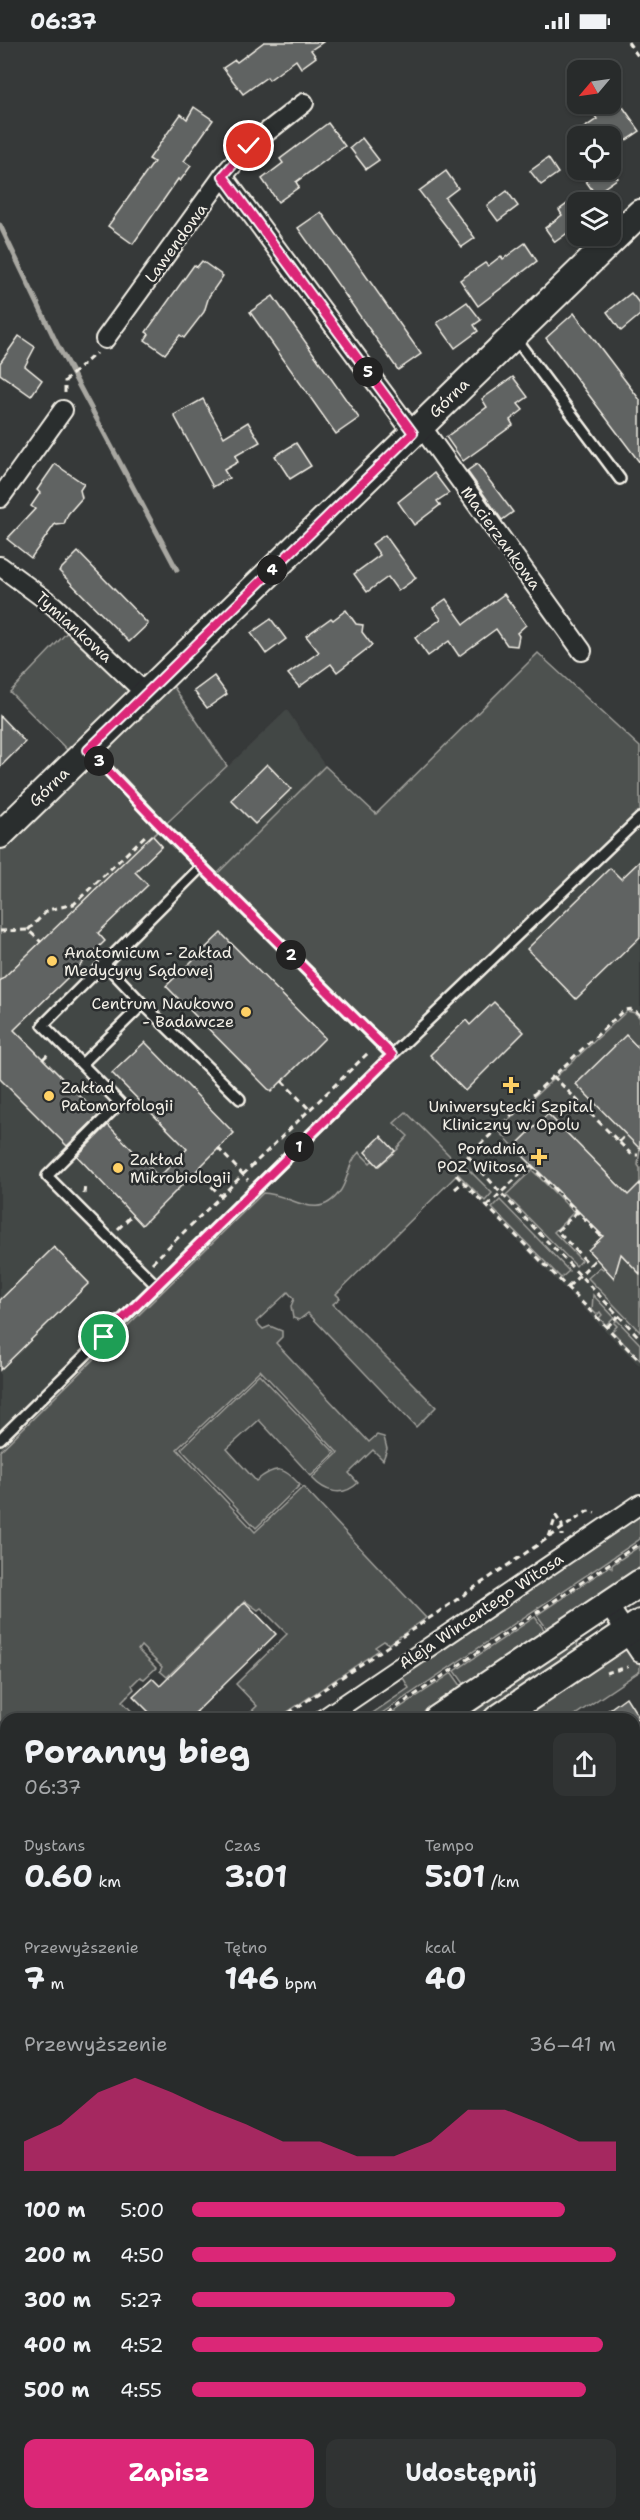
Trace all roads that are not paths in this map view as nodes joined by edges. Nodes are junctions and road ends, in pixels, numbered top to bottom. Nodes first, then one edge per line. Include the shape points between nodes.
1 (304, 103) dead end
2 (223, 176) junction
3 (640, 213) edge
4 (514, 336) junction
5 (105, 339) dead end
6 (63, 410) dead end
7 (417, 430) junction
8 (620, 479) dead end
9 (0, 498) edge
10 (0, 566) edge
11 (582, 651) dead end
12 (145, 693) junction
13 (88, 750) junction
14 (640, 818) edge
15 (1, 832) edge
16 (202, 866) junction
17 (104, 963) junction
18 (143, 1004) junction
19 (392, 1055) junction
20 (82, 1064) junction
21 (240, 1099) dead end
22 (157, 1286) junction
23 (0, 1439) edge
24 (640, 1503) edge
25 (640, 1584) edge
26 (608, 1605) junction
27 (635, 1636) edge
28 (331, 1713) edge
29 (446, 1713) edge
30 (507, 1713) edge

1 - 2 street, Lawendowa via 249,146
2 - 5 street, Lawendowa
2 - 7 street, Macierzankowa
3 - 4 street, Górna
4 - 7 street, Górna
4 - 8 lane
6 - 9 street
7 - 11 street, Macierzankowa
7 - 12 street, Górna
10 - 12 street, Tymiankowa via 54,606
12 - 13 street, Górna
13 - 15 street, Górna
13 - 16 lane
14 - 19 lane
16 - 17 lane
16 - 19 lane
17 - 18 lane
17 - 20 lane via 42,1025
18 - 20 lane
18 - 21 lane
19 - 22 lane
20 - 22 lane via 120,1103 47,1176
22 - 23 lane
24 - 28 street, Aleja Wincentego Witosa
25 - 26 street
26 - 27 street
26 - 29 street
27 - 30 street

